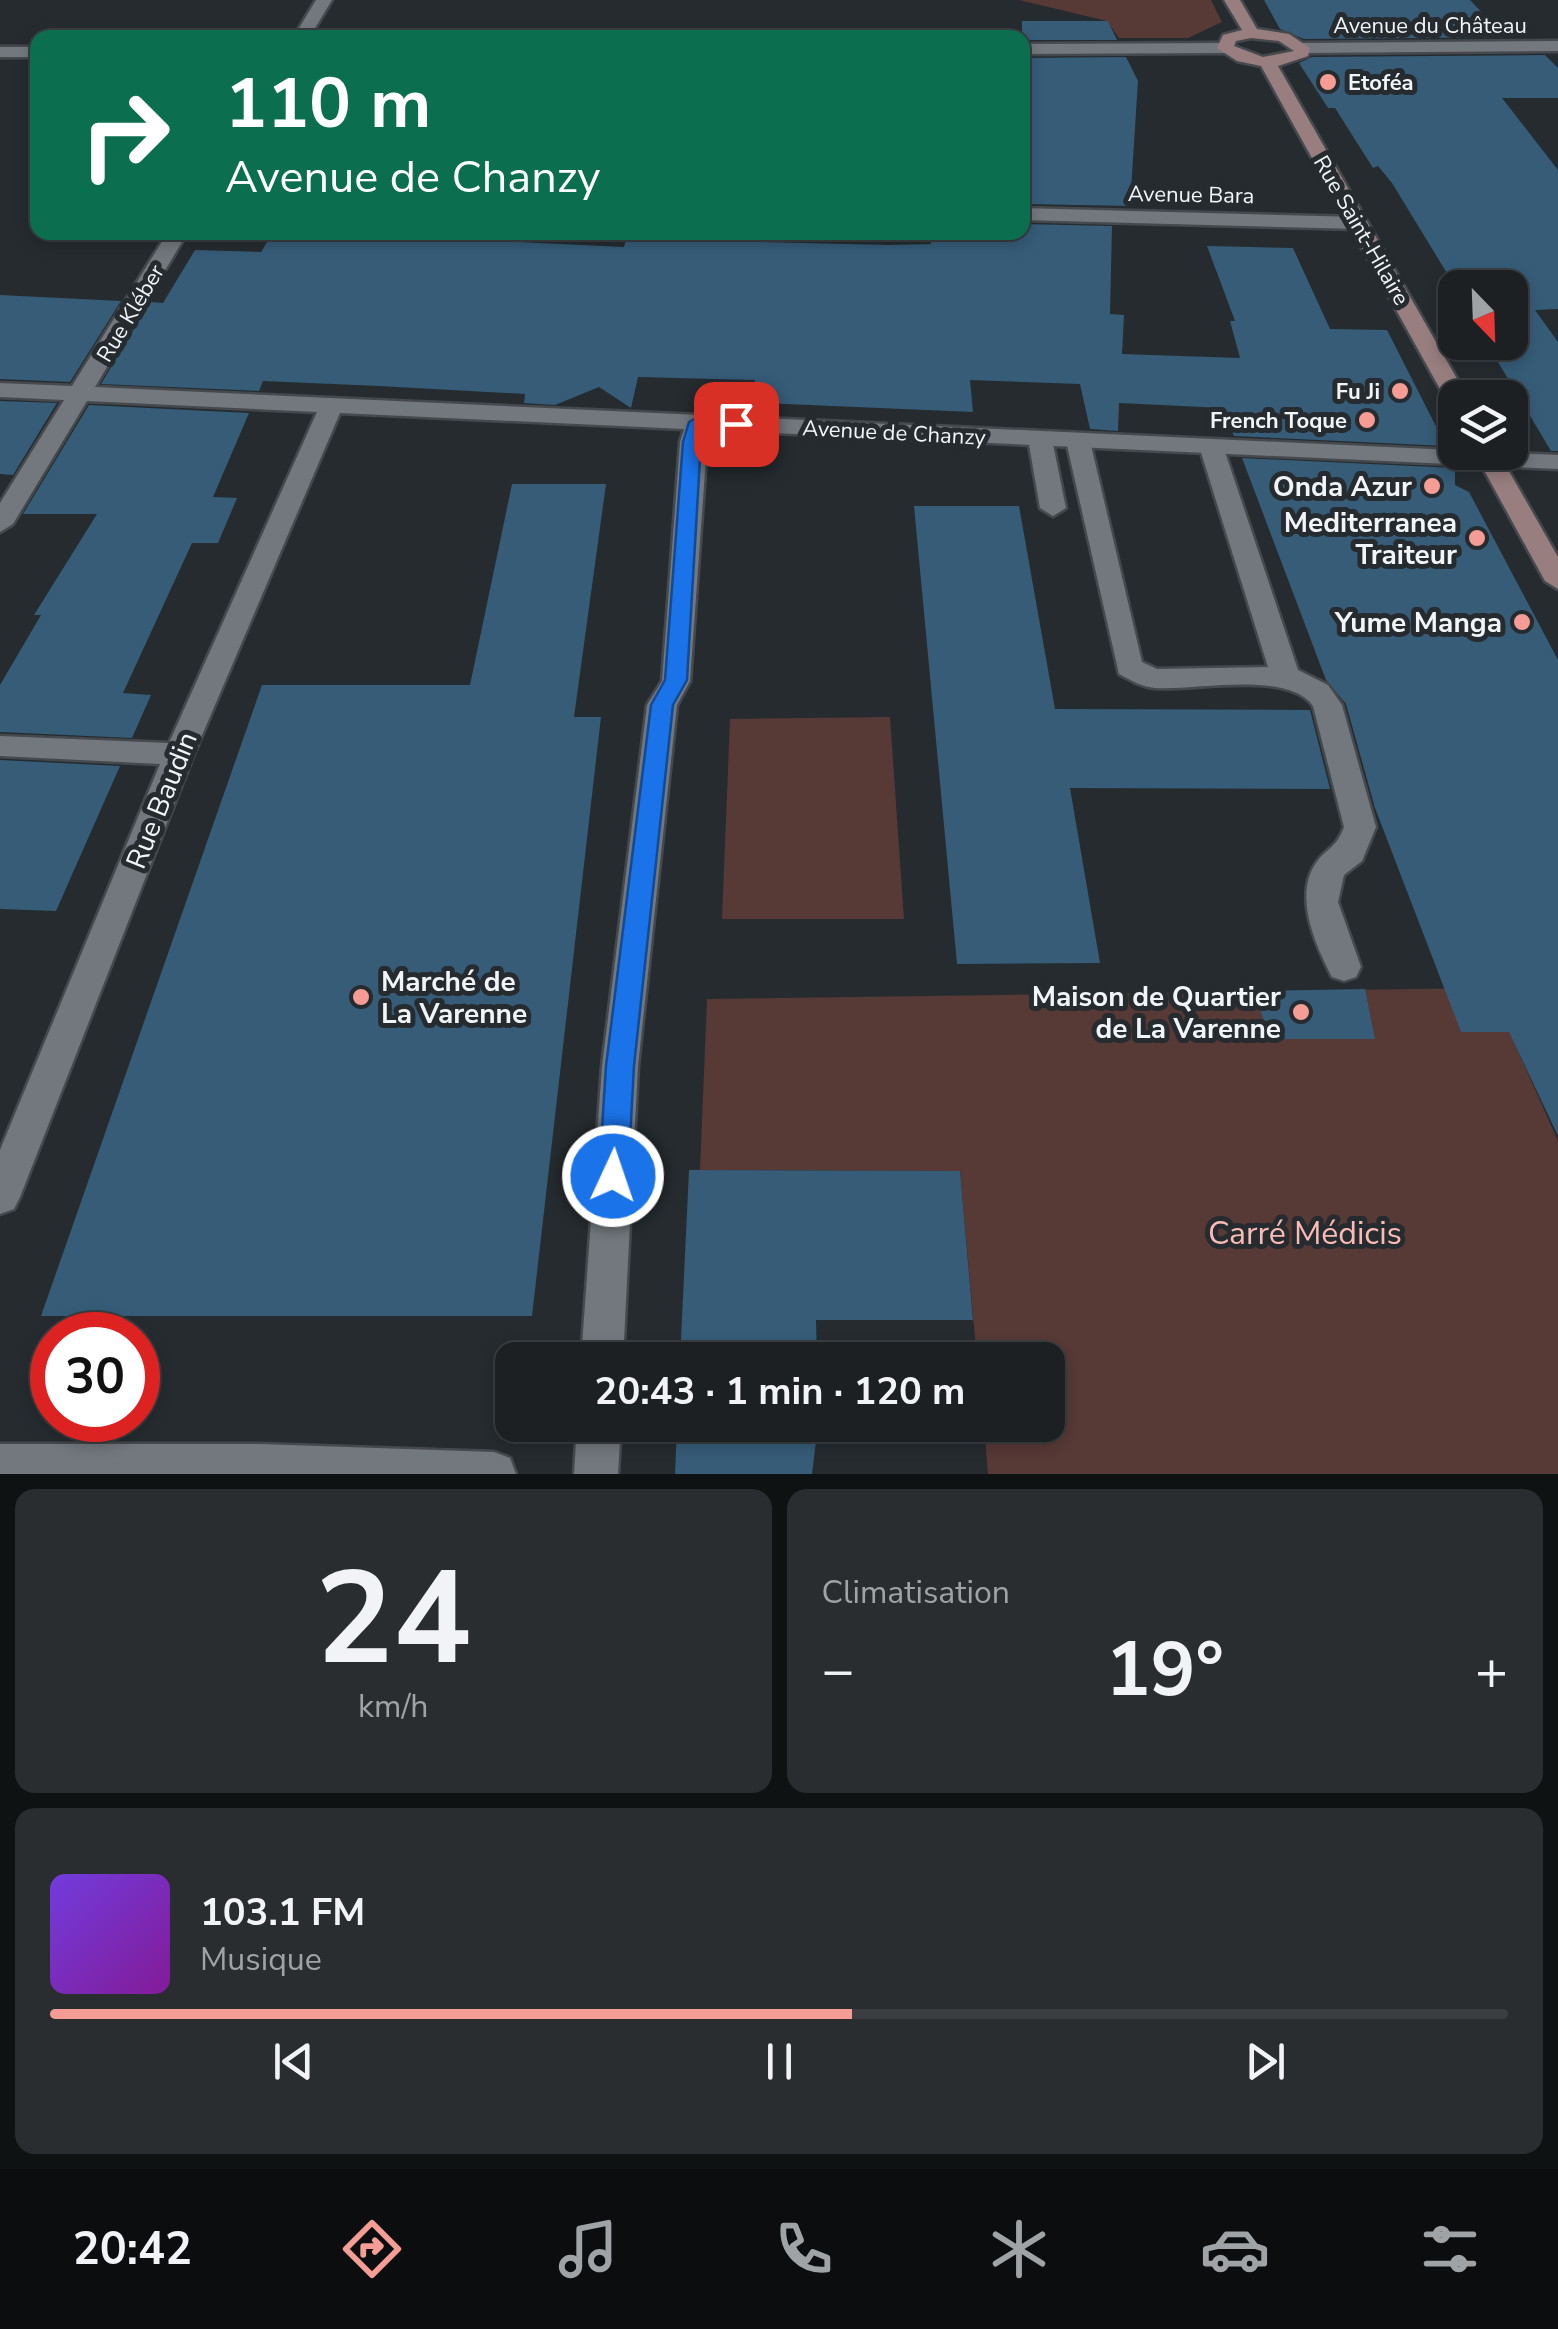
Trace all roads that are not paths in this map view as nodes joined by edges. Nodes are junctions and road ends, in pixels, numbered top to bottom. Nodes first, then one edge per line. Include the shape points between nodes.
1 (324, 0) edge
2 (1232, 0) edge
3 (306, 30) edge
4 (1251, 33) junction
5 (1558, 46) edge
6 (1224, 48) junction
7 (1302, 48) junction
8 (1030, 49) edge
9 (0, 52) edge
10 (30, 52) edge
11 (1267, 62) junction
12 (1030, 214) edge
13 (1358, 223) junction
14 (173, 240) edge
15 (1447, 380) edge
16 (0, 390) edge
17 (83, 394) junction
18 (331, 406) junction
19 (698, 422) junction
20 (1040, 439) junction
21 (1078, 441) junction
22 (1211, 446) junction
23 (1438, 454) edge
24 (1528, 459) edge
25 (1558, 462) edge
26 (1496, 470) edge
27 (1053, 508) dead end
28 (0, 524) edge
29 (1558, 581) edge
30 (1285, 676) junction
31 (0, 746) edge
32 (179, 754) junction
33 (1344, 967) dead end
34 (0, 1197) edge
35 (603, 1342) edge
36 (597, 1442) edge
37 (0, 1466) edge
38 (494, 1474) edge
39 (596, 1474) edge

1 - 3 street
2 - 4 street
4 - 6 street via 1228,38
4 - 7 street via 1283,37
5 - 7 street, Avenue du Château
6 - 8 street
6 - 11 street
7 - 11 street via 1295,58
9 - 10 street
11 - 13 street, Rue Saint-Hilaire
12 - 13 street, Avenue Bara
13 - 15 street, Rue Saint-Hilaire
14 - 17 street, Rue Kléber
16 - 17 street, Avenue de Chanzy
17 - 18 street, Avenue de Chanzy
17 - 28 street, Rue Kléber
18 - 19 street, Avenue de Chanzy
18 - 32 street, Rue Baudin
19 - 20 street, Avenue de Chanzy
19 - 35 street via 676,680 662,705 620,1066
20 - 21 street, Avenue de Chanzy
20 - 27 street
21 - 22 street, Avenue de Chanzy
21 - 30 street via 1129,668 1152,679
22 - 23 street, Avenue de Chanzy
22 - 30 street
24 - 25 street, Avenue de Chanzy
26 - 29 street
30 - 33 street via 1327,704 1360,828 1351,852 1329,869 1322,902
31 - 32 street
32 - 34 street, Rue Baudin
36 - 39 street
37 - 38 street

